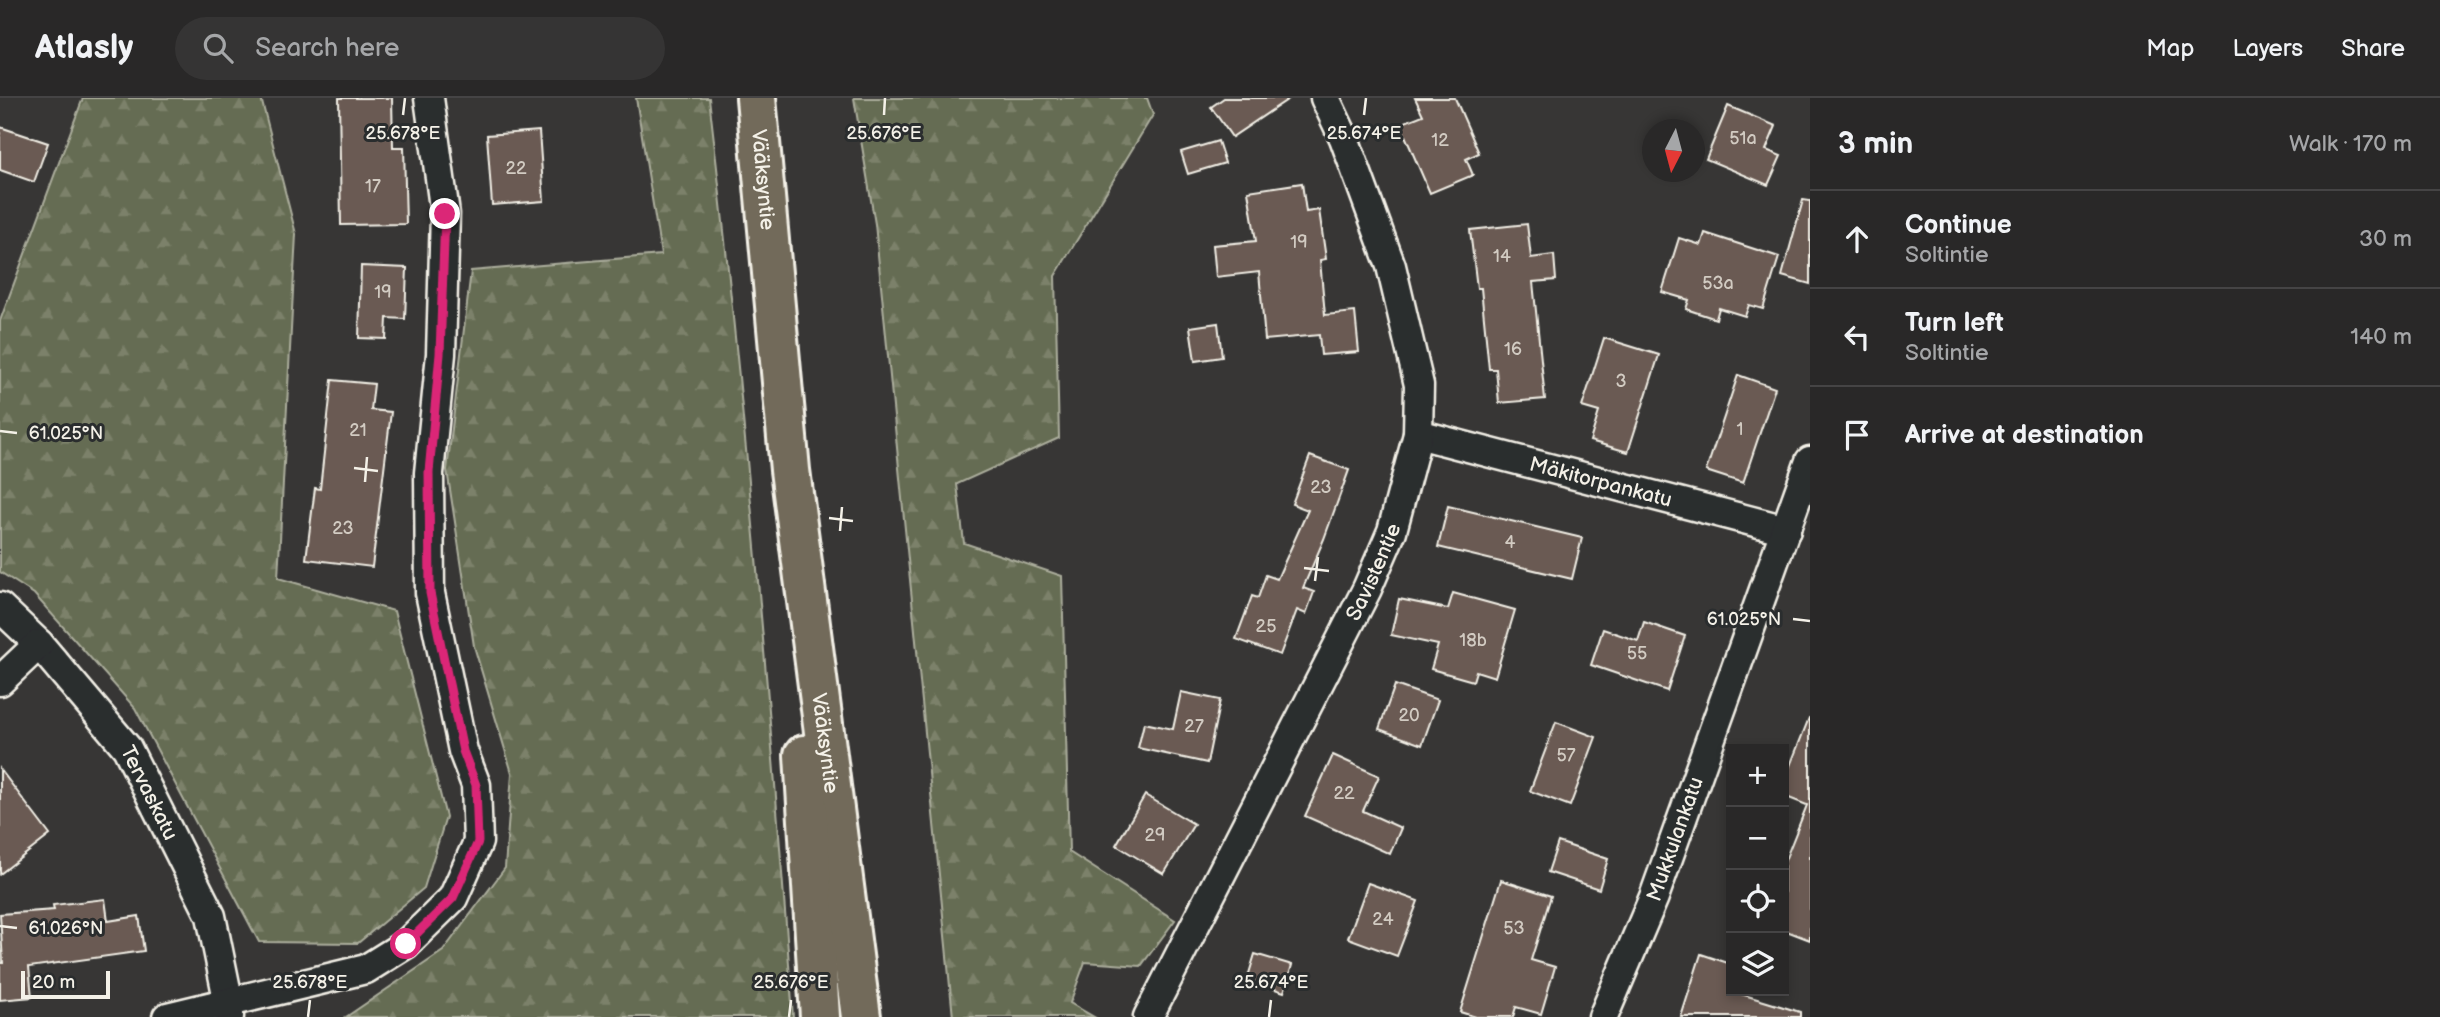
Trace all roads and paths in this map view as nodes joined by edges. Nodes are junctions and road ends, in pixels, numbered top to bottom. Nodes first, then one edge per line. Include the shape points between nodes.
1 (429, 98) edge
2 (755, 98) edge
3 (1325, 98) edge
4 (1418, 434) junction
5 (1810, 461) edge
6 (790, 470) junction
7 (1786, 530) junction
8 (0, 607) edge
9 (39, 644) junction
10 (0, 681) edge
11 (229, 1010) edge
12 (167, 1017) edge
13 (820, 1017) edge
14 (861, 1017) edge
15 (1148, 1017) edge
16 (1603, 1017) edge

1 - 11 street via 445,214 440,354 429,472 430,593 463,751 476,785 478,842 453,898 406,944 366,968 289,986
2 - 6 highway, Vääksyntie
3 - 4 street, Savistentie via 1391,266 1419,385
4 - 7 street, Mäkitorpankatu
4 - 15 street, Savistentie via 1392,531 1367,589
5 - 7 street, Mukkulankatu
6 - 13 highway, Vääksyntie
6 - 14 highway, Vääksyntie
7 - 16 street, Mukkulankatu via 1654,897
8 - 9 street, Tervaskatu
9 - 10 street
9 - 11 street, Tervaskatu via 127,748 211,916
11 - 12 street

